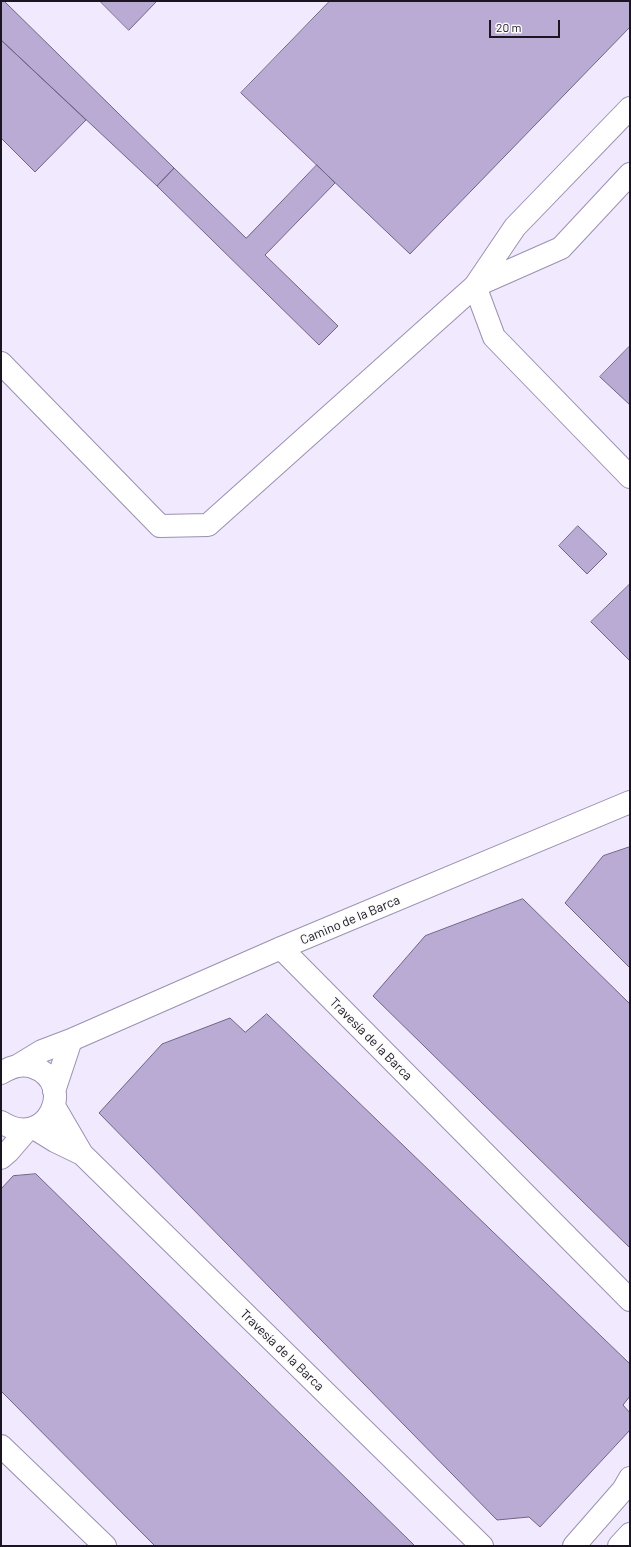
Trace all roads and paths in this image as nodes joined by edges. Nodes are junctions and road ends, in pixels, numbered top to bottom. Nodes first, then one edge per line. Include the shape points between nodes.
1 (630, 108) edge
2 (630, 174) edge
3 (475, 286) junction
4 (1, 362) edge
5 (630, 476) edge
6 (630, 802) edge
7 (281, 948) junction
8 (71, 1040) junction
9 (10, 1069) edge
10 (54, 1098) junction
11 (1, 1122) edge
12 (31, 1129) junction
13 (82, 1154) junction
14 (1, 1158) edge
15 (630, 1300) edge
16 (1, 1446) edge
17 (630, 1478) edge
18 (630, 1534) edge
19 (105, 1546) edge
20 (482, 1546) edge
21 (574, 1546) edge
22 (620, 1546) edge

1 - 3 street via 515,227
2 - 3 street via 561,248
3 - 4 street via 208,525 160,526
3 - 5 street via 494,337
6 - 7 street, Camino de la Barca
7 - 8 street, Camino de la Barca
7 - 15 street, Travesía de la Barca
8 - 9 street, Camino de la Barca
8 - 10 street
9 - 10 street via 29,1065 39,1069 52,1084
10 - 12 street via 49,1116 42,1124
10 - 13 street
11 - 12 street via 9,1128
12 - 13 street
12 - 14 street
13 - 20 street, Travesía de la Barca
16 - 19 street
17 - 21 street
18 - 22 street

